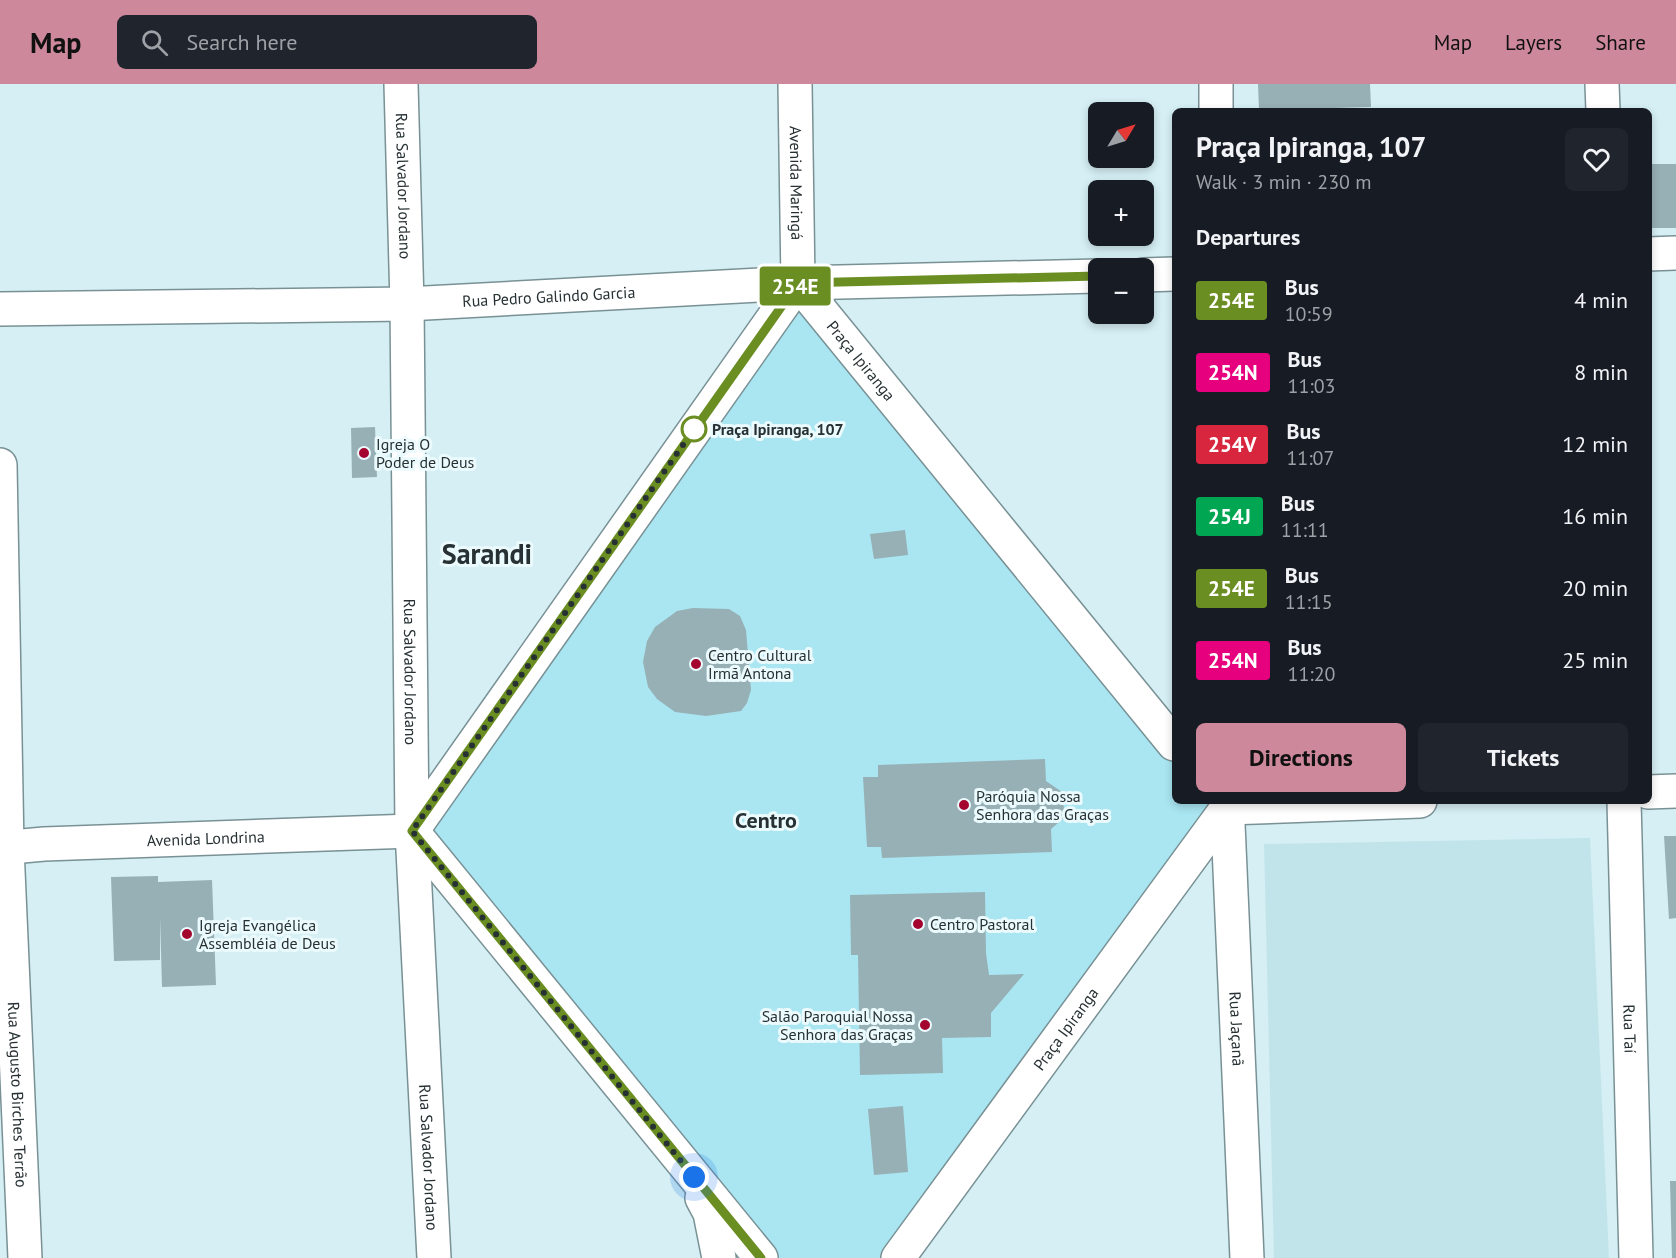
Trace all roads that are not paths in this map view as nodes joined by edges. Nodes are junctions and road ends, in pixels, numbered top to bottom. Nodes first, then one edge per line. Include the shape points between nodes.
1 (401, 84) edge
2 (795, 84) edge
3 (1216, 84) edge
4 (1602, 84) edge
5 (1216, 108) edge
6 (1603, 108) edge
7 (1676, 253) edge
8 (1652, 254) edge
9 (1172, 274) edge
10 (1154, 275) edge
11 (1088, 276) edge
12 (798, 283) junction
13 (407, 304) junction
14 (0, 309) edge
15 (0, 465) edge
16 (1172, 742) edge
17 (1676, 791) edge
18 (1652, 792) edge
19 (1224, 804) edge
20 (1225, 804) edge
21 (1624, 804) edge
22 (412, 831) junction
23 (4, 848) edge
24 (680, 1160) junction
25 (25, 1258) edge
26 (434, 1258) edge
27 (719, 1258) edge
28 (761, 1258) edge
29 (898, 1258) edge
30 (1247, 1258) edge
31 (1636, 1258) edge

1 - 13 street, Rua Salvador Jordano
2 - 12 street, Avenida Maringá
3 - 5 street
4 - 6 street
7 - 8 street
9 - 10 street
11 - 12 street, Rua Pedro Galindo Garcia
12 - 13 street, Rua Pedro Galindo Garcia
12 - 16 street, Praça Ipiranga
12 - 22 street
13 - 14 street, Rua Pedro Galindo Garcia
13 - 22 street, Rua Salvador Jordano
15 - 23 street, Rua Augusto Birches Terrão
17 - 18 street
19 - 29 street, Praça Ipiranga
20 - 30 street, Rua Jaçanã
21 - 31 street, Rua Taí
22 - 23 street, Avenida Londrina
22 - 24 street
22 - 26 street, Rua Salvador Jordano
23 - 25 street, Rua Augusto Birches Terrão via 11,894
24 - 27 street via 710,1213
24 - 28 street

